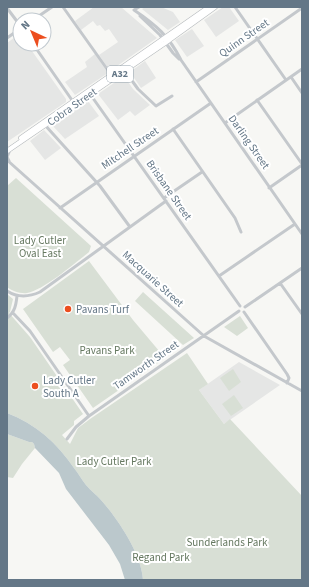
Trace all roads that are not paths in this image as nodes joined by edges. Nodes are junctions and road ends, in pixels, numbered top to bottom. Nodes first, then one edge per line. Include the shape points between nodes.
1 (63, 7) edge
2 (130, 7) edge
3 (139, 7) edge
4 (210, 7) edge
5 (215, 7) edge
6 (235, 7) edge
7 (302, 8) edge
8 (134, 10) junction
9 (257, 39) junction
10 (166, 40) junction
11 (39, 52) edge
12 (124, 69) junction
13 (302, 69) edge
14 (112, 77) junction
15 (291, 77) junction
16 (286, 80) junction
17 (196, 82) junction
18 (302, 93) edge
19 (90, 94) junction
20 (172, 96) dead end
21 (80, 97) junction
22 (257, 100) junction
23 (74, 103) junction
24 (211, 103) junction
25 (224, 123) junction
26 (45, 124) junction
27 (173, 129) junction
28 (14, 146) junction
29 (7, 148) edge
30 (7, 151) edge
31 (134, 156) junction
32 (7, 160) edge
33 (11, 164) junction
34 (302, 165) edge
35 (202, 172) junction
36 (96, 182) junction
37 (270, 188) junction
38 (164, 198) junction
39 (166, 202) junction
40 (60, 208) junction
41 (295, 224) junction
42 (130, 227) junction
43 (241, 232) dead end
44 (302, 234) edge
45 (103, 246) junction
46 (302, 268) edge
47 (219, 276) junction
48 (280, 283) junction
49 (7, 291) edge
50 (17, 296) junction
51 (240, 306) junction
52 (245, 307) junction
53 (239, 311) junction
54 (244, 312) junction
55 (13, 313) junction
56 (302, 314) edge
57 (7, 318) edge
58 (204, 336) junction
59 (287, 383) junction
60 (302, 391) edge
61 (89, 416) junction
62 (67, 439) dead end

1 - 14 street
2 - 8 street, Darling Street
3 - 8 street
4 - 10 highway, Cobra Street / A32
5 - 10 highway, Cobra Street / A32
6 - 9 street
7 - 9 street, Quinn Street
8 - 10 street, Darling Street via 150,21
9 - 16 street
9 - 17 street, Quinn Street
10 - 12 highway, Cobra Street / A32
10 - 17 street, Darling Street
11 - 23 street
12 - 14 highway, Cobra Street / A32
12 - 20 street via 138,89 156,106
13 - 15 street
14 - 19 highway, Cobra Street / A32
14 - 21 highway, Cobra Street / A32
15 - 16 street
15 - 18 street
16 - 22 street
17 - 24 street, Darling Street
19 - 21 street
19 - 23 highway, Cobra Street / A32
19 - 31 street, Brisbane Street
21 - 23 highway, Cobra Street / A32
22 - 25 street
22 - 34 street
23 - 26 highway, Cobra Street / A32
24 - 25 street, Darling Street
24 - 27 street, Mitchell Street
25 - 37 street, Darling Street
26 - 28 highway, Cobra Street / A32
26 - 29 highway, Cobra Street / A32
26 - 36 street
27 - 31 street, Mitchell Street
27 - 35 street
28 - 30 highway, Cobra Street / A32
28 - 33 street via 7,157
31 - 36 street, Mitchell Street
31 - 38 street, Brisbane Street
32 - 33 street, Macquarie Street
33 - 40 street, Macquarie Street
34 - 37 street
35 - 38 street
35 - 43 street via 235,218
36 - 40 street, Mitchell Street
36 - 42 street
37 - 41 street, Darling Street
38 - 39 street, Brisbane Street
39 - 42 street
39 - 47 street, Brisbane Street
40 - 45 street, Macquarie Street
41 - 44 street, Darling Street
41 - 47 street
42 - 45 street
45 - 50 street via 40,292
45 - 58 street, Macquarie Street
46 - 48 street
47 - 51 street, Brisbane Street
48 - 52 street
48 - 56 street
49 - 50 street
50 - 55 street
51 - 52 street
51 - 53 street
52 - 54 street
53 - 54 street
53 - 58 street, Tamworth Street
54 - 59 street via 288,374
55 - 57 street
55 - 61 street via 30,331
58 - 59 street, Macquarie Street
58 - 61 street, Tamworth Street
59 - 60 street, Macquarie Street
61 - 62 street, Tamworth Street

